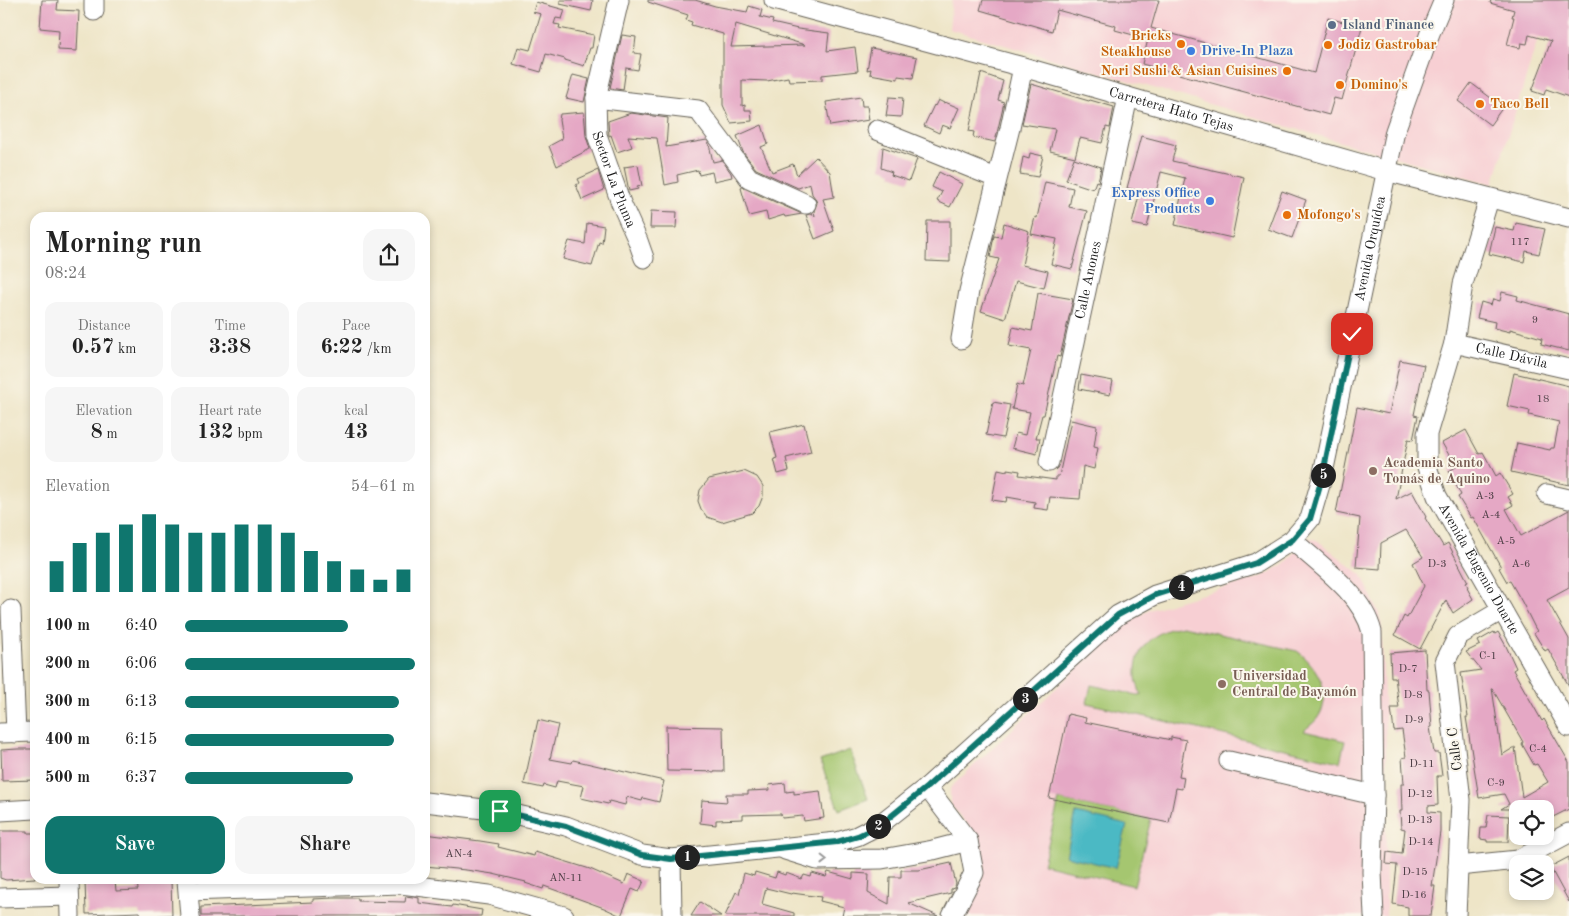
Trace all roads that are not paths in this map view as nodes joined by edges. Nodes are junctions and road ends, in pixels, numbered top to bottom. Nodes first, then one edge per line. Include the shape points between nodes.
1 (619, 0) edge
2 (774, 0) edge
3 (1444, 0) edge
4 (1023, 67) junction
5 (1128, 97) junction
6 (596, 98) junction
7 (877, 130) dead end
8 (1386, 171) junction
9 (996, 178) junction
10 (1489, 199) junction
11 (806, 204) dead end
12 (1569, 218) edge
13 (644, 258) dead end
14 (961, 340) dead end
15 (1454, 343) junction
16 (1569, 369) edge
17 (1049, 462) dead end
18 (1547, 494) dead end
19 (1569, 499) edge
20 (1292, 540) junction
21 (11, 610) dead end
22 (1502, 610) junction
23 (1569, 727) edge
24 (30, 732) edge
25 (8, 733) edge
26 (1229, 761) dead end
27 (927, 787) junction
28 (1374, 795) junction
29 (430, 803) edge
30 (30, 809) edge
31 (0, 811) edge
32 (1569, 833) edge
33 (968, 841) junction
34 (777, 848) junction
35 (671, 859) junction
36 (1458, 866) junction
37 (294, 884) edge
38 (415, 884) edge
39 (188, 886) edge
40 (69, 888) edge
41 (1374, 894) junction
42 (0, 898) edge
43 (560, 915) edge
44 (70, 916) edge
45 (190, 916) edge
46 (672, 916) edge
47 (952, 916) edge
48 (1363, 916) edge
49 (1374, 916) edge
50 (1456, 916) edge

1 - 6 street, Sector La Pluma
2 - 4 street, Carretera Hato Tejas
3 - 8 street, Avenida Orquídea via 1395,131
4 - 5 street, Carretera Hato Tejas
4 - 9 street
5 - 8 street, Carretera Hato Tejas
5 - 17 street, Calle Anones
6 - 11 street via 698,110 749,178
6 - 13 street, Sector La Pluma via 597,135
7 - 9 street
8 - 10 street, Carretera Hato Tejas
8 - 20 street, Avenida Orquídea via 1322,478 1310,519
9 - 14 street
10 - 12 street, Carretera Hato Tejas
10 - 15 street, Avenida Eugenio Duarte via 1463,284
15 - 16 street, Calle Dávila
15 - 22 street, Avenida Eugenio Duarte via 1427,434 1427,467 1437,496
18 - 19 street
20 - 27 street, Avenida Orquídea via 1256,563 1155,595 1118,615
20 - 28 street via 1358,601 1369,619 1372,632
21 - 25 street
22 - 23 street, Avenida Eugenio Duarte
22 - 36 street, Calle C via 1458,636 1445,662 1461,800
24 - 25 street
26 - 28 street
27 - 33 street
27 - 34 street, Avenida Orquídea via 879,826 858,836 837,842
28 - 41 street
29 - 35 street, Avenida Orquídea via 500,811 566,826 642,855
30 - 31 street
32 - 36 street via 1518,860
34 -> 33 street via 817,860 882,859
33 - 47 street via 974,873
34 - 35 street, Avenida Orquídea
35 - 46 street
36 - 50 street, Calle C
37 - 39 street
38 - 43 street via 489,895
39 - 45 street
40 - 42 street
40 - 44 street
41 - 48 street
41 - 49 street

